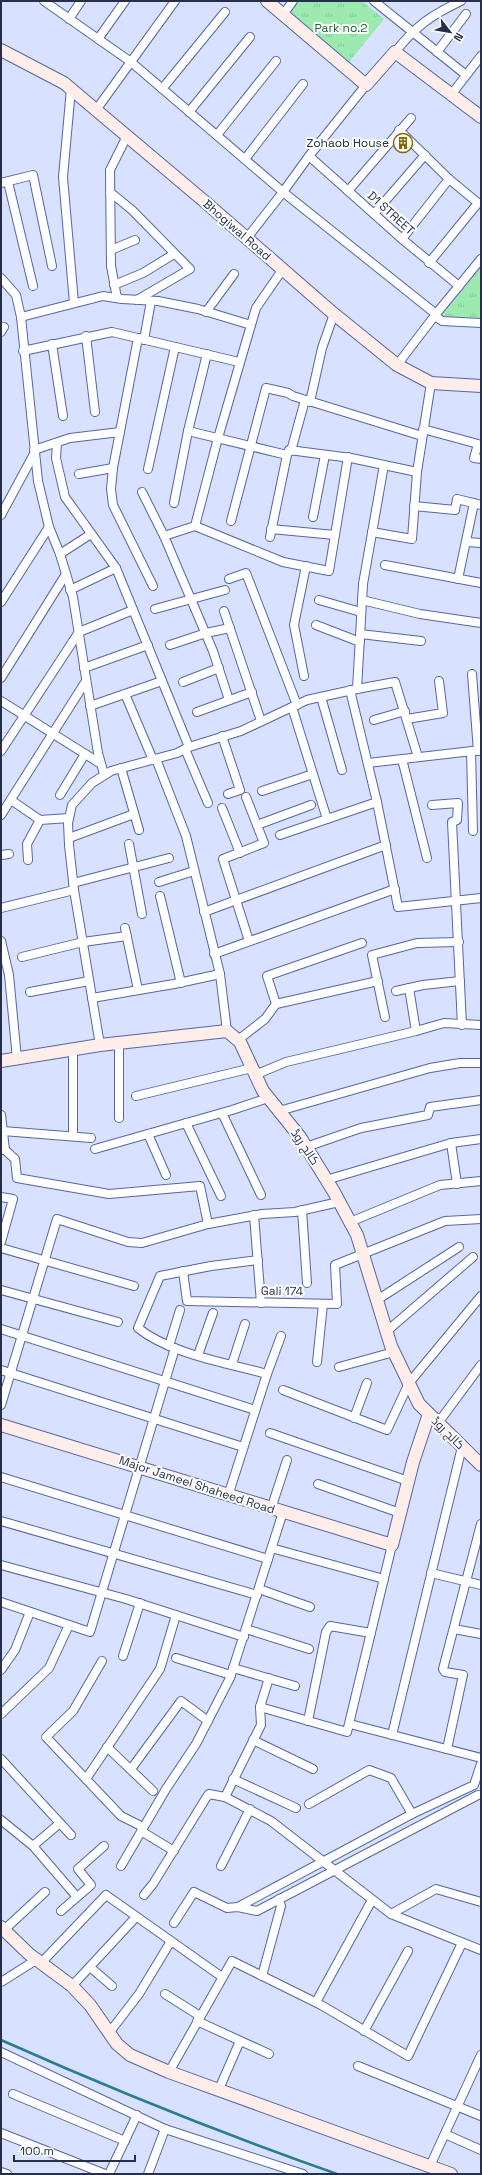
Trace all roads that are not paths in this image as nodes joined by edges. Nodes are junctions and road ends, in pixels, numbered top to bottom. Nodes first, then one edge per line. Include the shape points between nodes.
1 (44, 1) edge
2 (81, 1) edge
3 (125, 1) edge
4 (175, 1) edge
5 (267, 1) edge
6 (293, 1) edge
7 (374, 1) edge
8 (461, 1) edge
9 (225, 12) dead end
10 (466, 14) dead end
11 (282, 16) junction
12 (69, 19) junction
13 (412, 31) junction
14 (250, 37) dead end
15 (98, 39) junction
16 (1, 50) edge
17 (396, 52) junction
18 (437, 52) junction
19 (481, 56) edge
20 (276, 61) dead end
21 (131, 62) junction
22 (466, 76) junction
23 (303, 84) dead end
24 (366, 85) junction
25 (71, 89) junction
26 (162, 89) junction
27 (451, 95) junction
28 (96, 110) junction
29 (189, 112) junction
30 (481, 117) edge
31 (411, 118) dead end
32 (399, 130) junction
33 (217, 135) junction
34 (127, 136) junction
35 (425, 155) junction
36 (309, 156) junction
37 (245, 159) junction
38 (449, 179) junction
39 (4, 182) edge
40 (348, 191) junction
41 (110, 192) junction
42 (283, 192) junction
43 (374, 214) junction
44 (247, 238) junction
45 (402, 239) junction
46 (135, 240) dead end
47 (111, 250) junction
48 (174, 254) junction
49 (481, 259) edge
50 (429, 263) junction
51 (52, 266) dead end
52 (283, 269) junction
53 (234, 274) dead end
54 (1, 278) edge
55 (114, 285) junction
56 (33, 286) dead end
57 (459, 286) junction
58 (116, 298) junction
59 (136, 300) junction
60 (151, 301) junction
61 (74, 302) junction
62 (206, 312) junction
63 (334, 314) junction
64 (435, 315) junction
65 (21, 317) junction
66 (481, 323) edge
67 (251, 325) junction
68 (86, 336) junction
69 (141, 339) junction
70 (52, 344) junction
71 (175, 347) junction
72 (23, 351) junction
73 (207, 354) junction
74 (239, 362) junction
75 (397, 365) junction
76 (432, 382) junction
77 (481, 386) edge
78 (307, 401) junction
79 (95, 412) dead end
80 (62, 416) dead end
81 (188, 431) junction
82 (120, 432) junction
83 (422, 433) junction
84 (218, 438) junction
85 (57, 443) junction
86 (252, 446) junction
87 (35, 452) junction
88 (289, 453) junction
89 (325, 455) junction
90 (348, 457) junction
91 (481, 459) edge
92 (384, 465) junction
93 (113, 468) junction
94 (148, 469) dead end
95 (417, 472) junction
96 (79, 474) dead end
97 (142, 492) dead end
98 (174, 503) dead end
99 (478, 504) edge
100 (414, 506) junction
101 (1, 515) edge
102 (313, 517) dead end
103 (231, 520) dead end
104 (194, 526) junction
105 (49, 527) junction
106 (271, 529) junction
107 (372, 532) junction
108 (91, 534) junction
109 (335, 535) junction
110 (164, 536) junction
111 (270, 537) dead end
112 (467, 542) junction
113 (481, 544) edge
114 (60, 554) junction
115 (385, 564) dead end
116 (306, 566) junction
117 (116, 568) junction
118 (66, 574) junction
119 (229, 579) dead end
120 (458, 579) junction
121 (481, 583) edge
122 (153, 586) dead end
123 (70, 590) junction
124 (225, 590) dead end
125 (191, 599) junction
126 (319, 600) dead end
127 (362, 600) junction
128 (1, 602) edge
129 (155, 609) dead end
130 (134, 610) junction
131 (224, 611) dead end
132 (361, 612) junction
133 (481, 623) edge
134 (316, 625) dead end
135 (230, 628) junction
136 (79, 632) junction
137 (206, 633) junction
138 (360, 638) junction
139 (421, 642) dead end
140 (148, 645) junction
141 (170, 645) dead end
142 (84, 668) junction
143 (219, 668) junction
144 (472, 674) dead end
145 (304, 676) dead end
146 (1, 678) edge
147 (86, 681) junction
148 (162, 681) junction
149 (439, 681) dead end
150 (183, 682) dead end
151 (353, 690) junction
152 (252, 692) junction
153 (125, 694) junction
154 (321, 697) junction
155 (229, 700) junction
156 (1, 701) edge
157 (90, 706) junction
158 (294, 706) junction
159 (197, 712) dead end
160 (24, 715) junction
161 (406, 715) junction
162 (374, 720) dead end
163 (261, 721) junction
164 (53, 734) junction
165 (222, 736) junction
166 (187, 748) junction
167 (1, 751) edge
168 (477, 751) edge
169 (85, 754) junction
170 (418, 757) junction
171 (154, 759) junction
172 (402, 759) junction
173 (368, 763) junction
174 (101, 764) junction
175 (121, 768) junction
176 (342, 770) dead end
177 (104, 774) junction
178 (313, 774) junction
179 (262, 791) dead end
180 (228, 794) dead end
181 (60, 795) dead end
182 (246, 797) dead end
183 (11, 800) junction
184 (473, 801) junction
185 (377, 802) junction
186 (208, 803) dead end
187 (458, 803) junction
188 (311, 805) dead end
189 (432, 805) dead end
190 (222, 808) dead end
191 (134, 814) junction
192 (1, 815) edge
193 (69, 818) junction
194 (327, 819) junction
195 (40, 820) junction
196 (257, 824) junction
197 (139, 830) dead end
198 (473, 831) dead end
199 (280, 835) dead end
200 (68, 838) junction
201 (129, 844) dead end
202 (386, 845) junction
203 (240, 852) junction
204 (169, 858) dead end
205 (427, 858) dead end
206 (28, 860) dead end
207 (132, 868) junction
208 (194, 871) junction
209 (159, 882) dead end
210 (74, 886) junction
211 (395, 889) junction
212 (160, 896) dead end
213 (481, 898) edge
214 (236, 900) junction
215 (457, 901) junction
216 (1, 908) edge
217 (204, 912) junction
218 (142, 914) dead end
219 (1, 941) edge
220 (249, 941) junction
221 (83, 942) junction
222 (459, 942) junction
223 (362, 943) dead end
224 (214, 954) junction
225 (22, 957) dead end
226 (220, 974) junction
227 (89, 981) junction
228 (378, 981) junction
229 (460, 981) junction
230 (181, 983) junction
231 (410, 988) junction
232 (138, 990) junction
233 (396, 991) dead end
234 (30, 992) dead end
235 (92, 998) junction
236 (276, 1004) junction
237 (385, 1017) dead end
238 (462, 1025) junction
239 (481, 1025) edge
240 (227, 1031) junction
241 (416, 1031) junction
242 (238, 1040) junction
243 (119, 1043) junction
244 (100, 1046) junction
245 (73, 1050) junction
246 (17, 1058) junction
247 (1, 1061) edge
248 (481, 1063) edge
249 (254, 1072) junction
250 (136, 1096) dead end
251 (268, 1098) junction
252 (481, 1100) edge
253 (279, 1111) junction
254 (222, 1113) junction
255 (1, 1115) edge
256 (119, 1118) dead end
257 (186, 1123) junction
258 (3, 1131) junction
259 (148, 1134) junction
260 (73, 1136) junction
261 (91, 1138) dead end
262 (481, 1139) edge
263 (451, 1143) junction
264 (306, 1147) junction
265 (95, 1149) dead end
266 (3, 1150) edge
267 (166, 1175) dead end
268 (326, 1180) junction
269 (481, 1181) edge
270 (457, 1184) junction
271 (261, 1195) dead end
272 (221, 1196) dead end
273 (1, 1197) edge
274 (339, 1202) junction
275 (302, 1210) junction
276 (254, 1215) junction
277 (481, 1219) edge
278 (350, 1222) junction
279 (208, 1224) junction
280 (1, 1242) edge
281 (459, 1247) dead end
282 (1, 1248) edge
283 (363, 1255) junction
284 (473, 1257) dead end
285 (44, 1260) junction
286 (258, 1260) junction
287 (183, 1271) junction
288 (307, 1283) dead end
289 (134, 1286) dead end
290 (1, 1290) edge
291 (481, 1296) edge
292 (33, 1299) junction
293 (377, 1300) junction
294 (261, 1303) junction
295 (323, 1304) junction
296 (180, 1310) dead end
297 (213, 1313) dead end
298 (118, 1322) dead end
299 (245, 1324) dead end
300 (1, 1329) edge
301 (387, 1331) junction
302 (22, 1336) junction
303 (281, 1336) dead end
304 (172, 1347) junction
305 (394, 1352) junction
306 (198, 1355) junction
307 (317, 1362) dead end
308 (232, 1364) junction
309 (481, 1365) edge
310 (339, 1367) dead end
311 (1, 1370) edge
312 (11, 1373) junction
313 (267, 1374) junction
314 (165, 1381) junction
315 (366, 1382) dead end
316 (409, 1383) junction
317 (283, 1390) dead end
318 (1, 1405) edge
319 (255, 1410) junction
320 (430, 1414) junction
321 (154, 1417) junction
322 (354, 1418) junction
323 (438, 1423) junction
324 (1, 1425) edge
325 (270, 1433) dead end
326 (243, 1447) junction
327 (462, 1447) junction
328 (287, 1460) dead end
329 (481, 1465) edge
330 (140, 1467) junction
331 (1, 1477) edge
332 (408, 1481) junction
333 (318, 1484) dead end
334 (228, 1496) junction
335 (271, 1509) junction
336 (283, 1512) junction
337 (400, 1513) junction
338 (126, 1515) junction
339 (1, 1521) edge
340 (481, 1524) edge
341 (392, 1545) junction
342 (275, 1549) dead end
343 (114, 1553) junction
344 (268, 1559) junction
345 (1, 1565) edge
346 (432, 1574) junction
347 (384, 1579) junction
348 (466, 1581) junction
349 (481, 1585) edge
350 (102, 1592) junction
351 (258, 1592) junction
352 (1, 1602) edge
353 (140, 1603) junction
354 (310, 1607) dead end
355 (30, 1612) junction
356 (176, 1615) junction
357 (69, 1625) junction
358 (454, 1629) junction
359 (245, 1633) junction
360 (371, 1633) junction
361 (481, 1634) edge
362 (309, 1649) dead end
363 (123, 1656) dead end
364 (176, 1658) dead end
365 (102, 1661) dead end
366 (1, 1670) edge
367 (232, 1672) junction
368 (269, 1678) junction
369 (295, 1686) dead end
370 (260, 1707) junction
371 (1, 1714) edge
372 (208, 1721) junction
373 (308, 1721) junction
374 (350, 1724) junction
375 (392, 1735) junction
376 (253, 1740) junction
377 (107, 1747) junction
378 (447, 1749) junction
379 (1, 1758) edge
380 (481, 1758) edge
381 (481, 1764) edge
382 (313, 1769) dead end
383 (131, 1770) junction
384 (86, 1780) junction
385 (233, 1780) junction
386 (153, 1791) dead end
387 (478, 1795) dead end
388 (225, 1797) junction
389 (309, 1804) dead end
390 (296, 1808) dead end
391 (250, 1809) junction
392 (412, 1814) junction
393 (1, 1820) edge
394 (60, 1823) junction
395 (142, 1829) junction
396 (71, 1835) dead end
397 (33, 1846) junction
398 (104, 1846) dead end
399 (174, 1851) junction
400 (322, 1861) junction
401 (121, 1866) dead end
402 (221, 1866) dead end
403 (333, 1870) junction
404 (45, 1892) dead end
405 (261, 1894) junction
406 (144, 1895) dead end
407 (76, 1897) junction
408 (279, 1899) junction
409 (372, 1900) junction
410 (481, 1902) edge
411 (267, 1905) junction
412 (238, 1907) junction
413 (61, 1911) dead end
414 (391, 1914) junction
415 (136, 1917) junction
416 (174, 1923) dead end
417 (2, 1928) edge
418 (171, 1941) junction
419 (462, 1943) junction
420 (481, 1950) edge
421 (408, 1951) dead end
422 (38, 1961) junction
423 (90, 1967) junction
424 (262, 1976) junction
425 (222, 1977) junction
426 (1, 1982) edge
427 (72, 1986) junction
428 (112, 1986) dead end
429 (165, 1994) dead end
430 (316, 2002) junction
431 (198, 2019) junction
432 (364, 2031) junction
433 (109, 2033) junction
434 (240, 2041) junction
435 (1, 2052) edge
436 (269, 2054) dead end
437 (481, 2055) edge
438 (358, 2066) dead end
439 (170, 2072) junction
440 (219, 2089) junction
441 (13, 2094) dead end
442 (458, 2106) junction
443 (137, 2115) junction
444 (481, 2116) edge
445 (165, 2129) junction
446 (1, 2133) edge
447 (445, 2134) junction
448 (125, 2141) junction
449 (481, 2150) edge
450 (430, 2166) junction
451 (1, 2172) edge
452 (7, 2174) edge
453 (105, 2174) edge
454 (109, 2174) edge
455 (148, 2174) edge
456 (303, 2174) edge
457 (451, 2174) edge

1 - 12 street
2 - 12 street
3 - 15 street
4 - 21 street
5 - 11 street
6 - 11 street
7 - 13 street
8 - 13 street
9 - 26 street
10 - 18 street
11 - 24 street
12 - 15 street
13 - 17 street
13 - 18 street
14 - 29 street
15 - 21 street
16 - 25 street, Bhogiwal Road
17 - 24 street
17 - 27 street
18 - 22 street
19 - 22 street
20 - 33 street
21 - 26 street
21 - 28 street
22 - 27 street
23 - 37 street
24 - 36 street
25 - 28 street, Bhogiwal Road
25 - 61 street via 63,177
26 - 29 street
27 - 30 street
28 - 34 street, Bhogiwal Road
29 - 33 street
31 - 32 street
32 - 35 street
32 - 40 street
33 - 37 street
34 - 41 street via 110,170
34 - 44 street, Bhogiwal Road
35 - 38 street
35 - 43 street
36 - 40 street, D1 STREET
36 - 42 street
37 - 42 street
38 - 45 street
38 - 50 street via 478,202
39 - 51 street via 33,175
39 - 56 street
40 - 43 street, D1 STREET
41 - 47 street
41 - 48 street via 132,210
42 - 44 street
42 - 64 street
43 - 45 street, D1 STREET
44 - 52 street, Bhogiwal Road
45 - 50 street, D1 STREET
46 - 47 street
47 - 55 street
48 - 55 street via 143,273
48 - 59 street via 190,270
49 - 57 street
50 - 57 street, D1 STREET
52 - 63 street, Bhogiwal Road
52 - 67 street via 256,308
53 - 62 street
54 - 65 street via 16,295
55 - 58 street
57 - 64 street
58 - 59 street
58 - 61 street via 102,296
59 - 60 street
60 - 62 street
60 - 69 street
61 - 65 street
62 - 67 street
63 - 75 street, Bhogiwal Road
63 - 78 street
64 - 66 street via 442,321
64 - 75 street
65 - 72 street
67 - 74 street
68 - 69 street via 112,332
68 - 70 street
68 - 79 street
69 - 71 street
69 - 82 street
70 - 72 street
70 - 80 street
71 - 73 street
71 - 94 street
72 - 87 street
73 - 74 street
73 - 81 street
74 - 84 street
75 - 76 street, Bhogiwal Road
76 - 77 street, Bhogiwal Road
76 - 83 street
78 - 83 street
78 - 86 street via 266,388
78 - 88 street
81 - 84 street
81 - 98 street
82 - 85 street via 70,438
82 - 93 street
83 - 91 street via 478,444 474,458
83 - 95 street
84 - 86 street
84 - 104 street
85 - 87 street
85 - 108 street via 56,458 65,497
86 - 88 street
86 - 103 street
87 - 101 street
87 - 105 street via 38,481
88 - 89 street
88 - 106 street
89 - 90 street
89 - 102 street
90 - 92 street
90 - 109 street
92 - 95 street
92 - 107 street
93 - 96 street
93 - 122 street via 113,504
95 - 100 street
97 - 110 street
99 - 100 street via 458,499 454,510
99 - 112 street
100 - 107 street via 412,539
104 - 110 street
104 - 116 street via 284,562
105 - 114 street
105 - 128 street
106 - 109 street
106 - 111 street
107 - 127 street
108 - 114 street
108 - 117 street
109 - 116 street via 329,571
110 - 125 street
112 - 113 street
112 - 120 street
114 - 118 street
115 - 120 street
116 - 145 street via 294,624
117 - 123 street
117 - 130 street
118 - 123 street
118 - 146 street
119 - 158 street via 246,573
120 - 121 street
123 - 136 street
124 - 125 street
125 - 129 street
125 - 137 street
126 - 132 street
127 - 132 street
127 - 133 street via 420,614
130 - 136 street
130 - 140 street
131 - 135 street
132 - 138 street
134 - 138 street
135 - 137 street
135 - 152 street
136 - 142 street
136 - 160 street
137 - 141 street
137 - 143 street
138 - 139 street
138 - 151 street
140 - 142 street
140 - 148 street
142 - 147 street
143 - 150 street
143 - 155 street
144 - 168 street
147 - 157 street
147 - 164 street
148 - 153 street
148 - 166 street
149 - 161 street via 443,713
151 - 154 street
151 - 161 street via 395,682
151 - 173 street
152 - 155 street
152 - 163 street
153 - 157 street
153 - 171 street
154 - 158 street
154 - 176 street
155 - 159 street
156 - 160 street
157 - 174 street
158 - 163 street
158 - 178 street
160 - 164 street
160 - 167 street
161 - 162 street
161 - 170 street
163 - 165 street
164 - 169 street
164 - 183 street
165 - 166 street
165 - 180 street via 240,790
166 - 171 street
166 - 186 street
168 - 170 street
168 - 184 street
169 - 174 street
169 - 181 street
170 - 172 street
171 - 175 street
171 - 208 street via 186,836
172 - 173 street
172 - 205 street
173 - 185 street
174 - 177 street
175 - 177 street
175 - 191 street
177 - 193 street via 80,794 72,805
178 - 179 street
178 - 194 street
182 - 196 street
183 - 192 street
183 - 195 street
184 - 187 street
184 - 198 street
185 - 194 street
185 - 202 street
187 - 189 street
187 - 215 street via 457,820 452,822
188 - 196 street
190 - 203 street
191 - 197 street
191 - 200 street
193 - 195 street
193 - 200 street
194 - 199 street
195 - 206 street via 27,844
196 - 203 street via 264,843
200 - 210 street
201 - 207 street
202 - 211 street
202 - 214 street
203 - 214 street via 223,860
204 - 207 street
207 - 210 street
207 - 218 street
208 - 209 street
208 - 217 street
210 - 216 street
210 - 221 street
211 - 215 street via 398,907
211 - 220 street
212 - 230 street
213 - 215 street
214 - 217 street
214 - 220 street
215 - 222 street
217 - 224 street
219 - 246 street via 9,975
220 - 224 street
221 - 225 street
221 - 227 street
221 - 232 street via 126,932
222 - 228 street via 417,943 372,955
222 - 229 street
223 - 236 street via 267,976
224 - 226 street
226 - 230 street
226 - 240 street
227 - 234 street
227 - 235 street
228 - 236 street
228 - 237 street
229 - 231 street
229 - 238 street
230 - 232 street
231 - 233 street
231 - 241 street
232 - 235 street
235 - 244 street
236 - 242 street via 265,1019
238 - 239 street
238 - 241 street via 444,1023
240 - 242 street, کالج روڈ
240 - 243 street
241 - 249 street
242 - 249 street, کالج روڈ
243 - 244 street
243 - 256 street
244 - 245 street
245 - 246 street
245 - 260 street
246 - 247 street
248 - 253 street via 460,1063 430,1068
249 - 250 street
249 - 251 street, کالج روڈ
251 - 253 street, کالج روڈ
251 - 254 street
252 - 264 street via 430,1107 428,1115 361,1128
253 - 264 street, کالج روڈ
254 - 257 street
254 - 271 street
255 - 258 street
257 - 259 street
257 - 272 street
258 - 260 street
258 - 266 street
259 - 265 street
259 - 267 street
260 - 261 street
262 - 263 street
263 - 268 street
263 - 270 street
264 - 268 street, کالج روڈ
266 - 279 street via 15,1159 17,1178 109,1194 200,1186
268 - 274 street, کالج روڈ
269 - 270 street
270 - 278 street via 440,1185
273 - 280 street via 13,1199
274 - 275 street
274 - 278 street, کالج روڈ
275 - 276 street
275 - 288 street
276 - 279 street
276 - 286 street
277 - 283 street via 444,1220
278 - 283 street, کالج روڈ
279 - 285 street via 142,1244 128,1242 57,1219
281 - 293 street
282 - 285 street
283 - 293 street, کالج روڈ
283 - 295 street, Gali 174 via 335,1265 337,1304
284 - 301 street
285 - 289 street
285 - 292 street
286 - 287 street
286 - 294 street
287 - 294 street, Gali 174 via 187,1301
287 - 304 street via 160,1276 138,1328 150,1338
290 - 292 street
291 - 316 street
292 - 298 street
292 - 302 street
293 - 301 street, کالج روڈ
294 - 295 street, Gali 174
295 - 307 street
296 - 304 street
297 - 306 street
299 - 308 street
300 - 302 street
301 - 305 street, کالج روڈ
302 - 312 street
302 - 314 street
303 - 313 street
304 - 306 street
304 - 314 street
305 - 310 street
305 - 316 street, کالج روڈ
306 - 308 street
308 - 313 street
309 - 323 street
311 - 312 street
312 - 318 street
312 - 321 street
313 - 319 street
314 - 319 street
314 - 321 street
315 - 322 street
316 - 320 street, کالج روڈ via 419,1404
316 - 322 street via 387,1430
317 - 322 street
319 - 326 street
320 - 323 street, کالج روڈ
320 - 332 street
321 - 326 street
321 - 330 street
323 - 327 street, کالج روڈ
324 - 330 street, Major Jameel Shaheed Road
325 - 332 street
326 - 334 street
327 - 329 street, کالج روڈ
327 - 346 street
328 - 335 street
330 - 334 street, Major Jameel Shaheed Road
330 - 338 street
331 - 338 street
332 - 337 street
333 - 337 street
334 - 335 street, Major Jameel Shaheed Road
335 - 336 street, Major Jameel Shaheed Road
336 - 341 street, Major Jameel Shaheed Road
336 - 344 street
337 - 341 street
338 - 343 street
338 - 344 street
339 - 343 street
340 - 348 street
341 - 347 street
342 - 347 street
343 - 350 street
343 - 351 street
344 - 351 street
345 - 350 street
346 - 348 street
346 - 375 street
347 - 360 street
348 - 349 street
348 - 358 street
350 - 353 street
350 - 357 street via 90,1632
351 - 354 street
351 - 359 street
352 - 355 street
353 - 356 street
353 - 363 street
355 - 357 street
355 - 366 street via 15,1650
356 - 359 street
356 - 377 street via 160,1669
357 - 371 street via 49,1668
358 - 361 street
358 - 378 street via 443,1671 463,1675
359 - 362 street
359 - 367 street
360 - 373 street via 330,1626 326,1632
360 - 374 street
364 - 367 street
365 - 384 street via 73,1711 46,1737
367 - 368 street
367 - 372 street
368 - 369 street
368 - 370 street
370 - 373 street
370 - 376 street via 261,1725
372 - 383 street via 181,1702
372 - 395 street
373 - 374 street via 345,1732 348,1731
374 - 375 street
375 - 378 street
376 - 382 street
376 - 385 street
377 - 383 street
377 - 384 street
378 - 380 street
379 - 394 street
381 - 392 street via 474,1784
383 - 386 street
384 - 395 street via 121,1816
385 - 388 street
385 - 390 street
387 - 403 street
388 - 391 street
388 - 399 street via 209,1794
389 - 392 street via 369,1770 391,1778
391 - 400 street via 271,1821
391 - 402 street
392 - 400 street
393 - 397 street
394 - 396 street
394 - 397 street
395 - 399 street
395 - 401 street
397 - 407 street
398 - 407 street via 78,1869 91,1885
399 - 406 street
400 - 403 street
400 - 405 street
403 - 408 street
403 - 409 street
404 - 417 street
405 - 411 street
405 - 412 street
407 - 413 street
408 - 411 street
408 - 424 street via 281,1906
409 - 414 street
409 - 430 street
410 - 414 street via 436,1889
411 - 412 street via 257,1911
412 - 416 street via 227,1908 194,1892
414 - 419 street
415 - 418 street
415 - 422 street via 106,1895
415 - 423 street
417 - 422 street
418 - 425 street
418 - 433 street via 139,1994
419 - 420 street
419 - 432 street via 410,2054 406,2056
421 - 432 street
422 - 426 street
422 - 427 street
423 - 427 street
423 - 428 street
424 - 425 street via 232,1961
424 - 430 street
425 - 431 street
427 - 433 street via 90,2005
429 - 431 street
430 - 432 street
431 - 434 street
431 - 439 street
433 - 439 street via 130,2055
434 - 436 street
434 - 440 street
435 - 443 street
437 - 442 street
438 - 442 street
439 - 440 street
440 - 450 street
441 - 448 street
442 - 444 street
442 - 447 street
443 - 445 street
443 - 448 street
445 - 455 street
445 - 456 street
446 - 453 street
447 - 449 street
447 - 450 street
448 - 454 street
450 - 457 street
451 - 452 street

